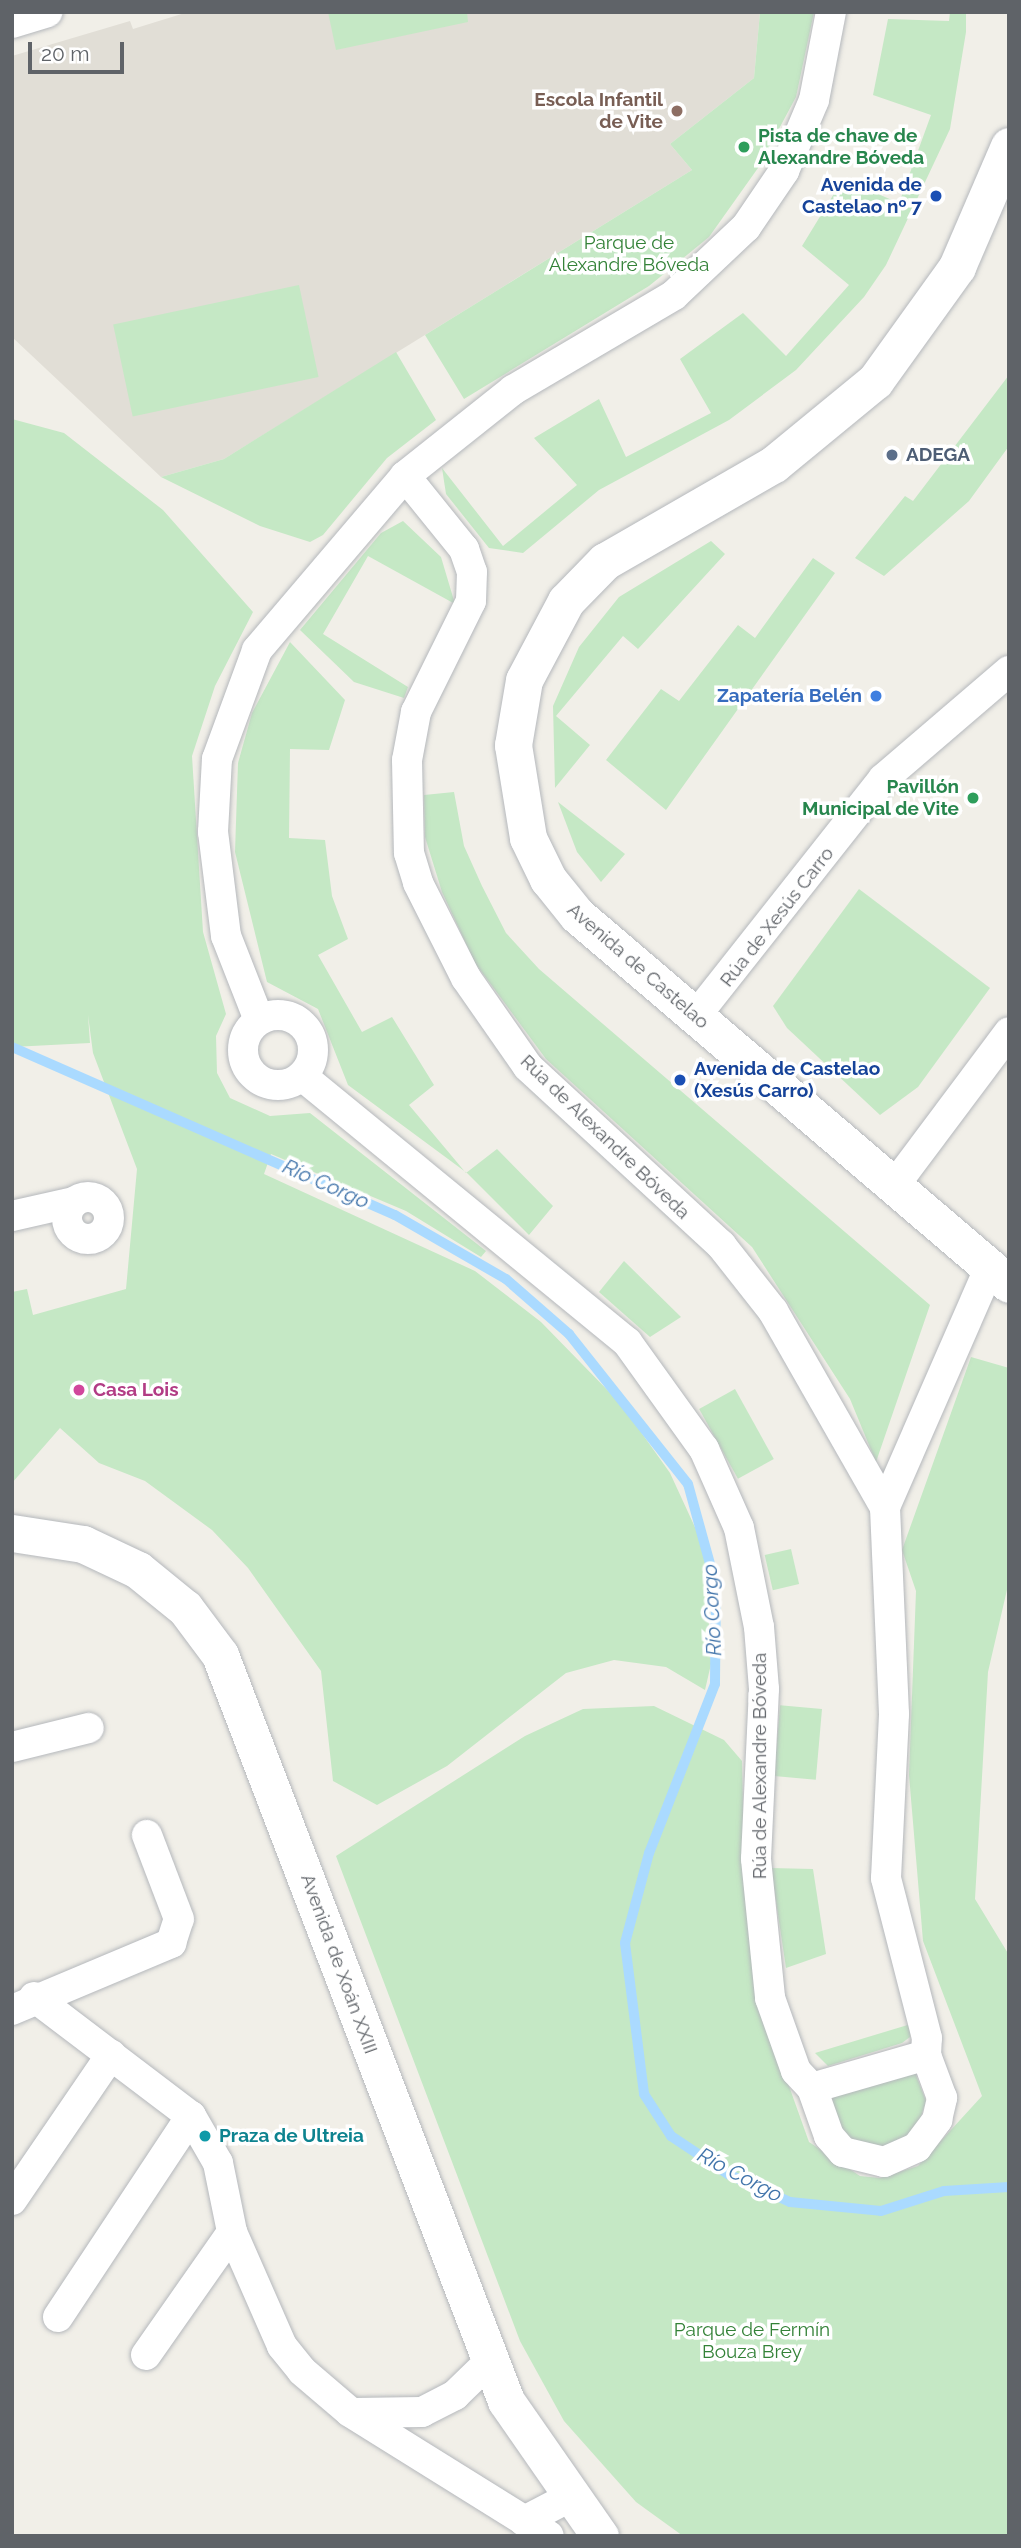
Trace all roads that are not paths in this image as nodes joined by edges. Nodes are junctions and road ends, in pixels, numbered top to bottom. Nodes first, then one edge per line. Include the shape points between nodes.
1 (47, 12) edge
2 (831, 12) edge
3 (12, 23) edge
4 (1009, 146) edge
5 (405, 476) junction
6 (1009, 671) edge
7 (695, 1017) junction
8 (259, 1020) junction
9 (1009, 1032) edge
10 (302, 1076) junction
11 (894, 1186) junction
12 (20, 1215) edge
13 (72, 1216) dead end
14 (999, 1275) edge
15 (885, 1507) junction
16 (12, 1533) edge
17 (89, 1728) dead end
18 (12, 1747) edge
19 (147, 1835) dead end
20 (23, 2004) edge
21 (111, 2055) junction
22 (926, 2055) junction
23 (812, 2088) junction
24 (191, 2116) junction
25 (12, 2200) edge
26 (232, 2232) junction
27 (58, 2317) dead end
28 (146, 2355) dead end
29 (489, 2361) junction
30 (350, 2412) junction
31 (572, 2496) junction
32 (536, 2528) edge
33 (600, 2536) edge
34 (627, 2536) edge

1 - 3 street
2 - 5 street via 814,100 785,171 746,227 674,295 513,390
4 - 7 street, Avenida de Castelao via 957,267 875,381 774,464 605,562 549,624 524,680 514,775 537,860 577,915
5 - 8 street via 268,632 225,724 213,792 218,891 236,971
5 - 15 street, Rúa de Alexandre Bóveda via 464,550 472,572 471,601 416,712 407,760 409,853 418,883 466,978 528,1067 721,1245 773,1311
6 - 7 street, Rúa de Xesús Carro via 883,779
7 - 11 street, Avenida de Castelao
8 - 10 street via 293,1018 309,1033 313,1050
8 - 10 street via 243,1041 247,1068 272,1085
9 - 11 street
10 - 23 street, Rúa de Alexandre Bóveda via 627,1342 704,1449 739,1528 760,1628 764,1689 756,1859 770,1998 796,2071
11 - 14 street, Avenida de Castelao
12 - 13 street
14 - 15 street, Rúa de Alexandre Bóveda
15 - 22 street, Rúa de Alexandre Bóveda via 894,1714 886,1878 927,2038
16 - 29 street, Avenida de Xoán XXIII via 83,1545 138,1570 185,1608 220,1655
17 - 18 street
19 - 20 street via 179,1919 171,1943
20 - 21 street
21 - 24 street
21 - 25 street
22 - 23 street
22 - 23 street, Rúa de Alexandre Bóveda via 942,2098 937,2120 917,2147 884,2162 843,2152 829,2136
24 - 26 street via 218,2163
24 - 27 street
26 - 28 street
26 - 30 street via 282,2346
29 - 30 street via 455,2395 422,2412
29 - 31 street, Avenida de Xoán XXIII via 520,2428
30 - 32 street
31 - 32 street
31 - 33 street, Avenida de Xoán XXIII
31 - 34 street, Avenida de Xoán XXIII

